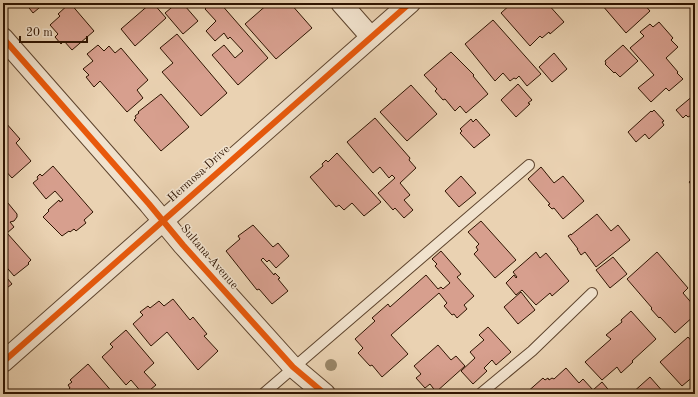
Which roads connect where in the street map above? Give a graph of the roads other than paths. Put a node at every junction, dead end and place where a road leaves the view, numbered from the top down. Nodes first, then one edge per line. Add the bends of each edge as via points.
1 (341, 3) edge
2 (410, 3) edge
3 (371, 37) junction
4 (3, 38) edge
5 (529, 165) dead end
6 (163, 221) junction
7 (592, 293) dead end
8 (3, 362) edge
9 (293, 367) junction
10 (262, 394) edge
11 (325, 394) edge
12 (480, 394) edge

1 - 3 street
2 - 3 street, Hermosa Drive
3 - 6 street, Hermosa Drive
4 - 6 street, Sultana Avenue
5 - 9 lane
6 - 8 street, Hermosa Drive
6 - 9 street, Sultana Avenue
7 - 12 lane via 532,351
9 - 10 lane
9 - 11 street, Sultana Avenue

